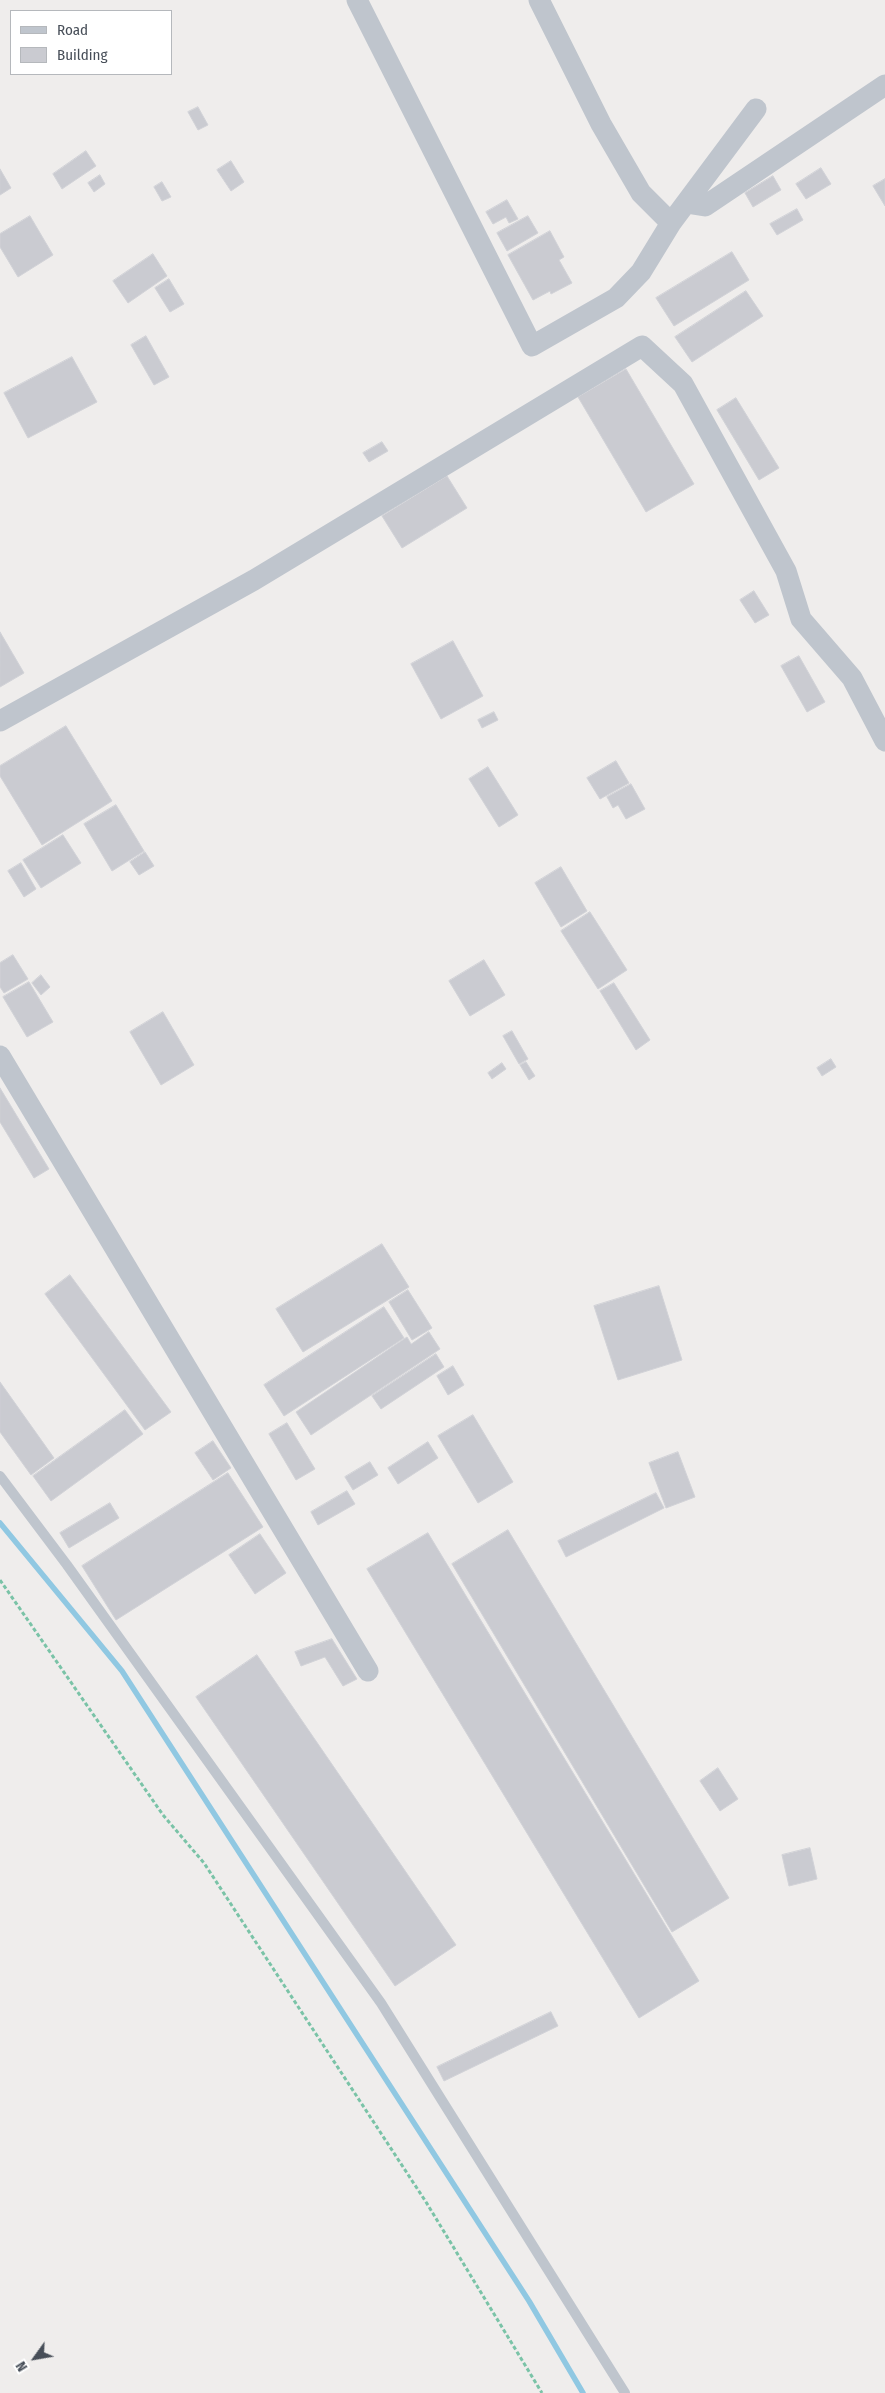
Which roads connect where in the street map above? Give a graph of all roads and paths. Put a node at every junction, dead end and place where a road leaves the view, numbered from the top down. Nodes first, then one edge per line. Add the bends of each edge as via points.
1 (357, 0) edge
2 (539, 0) edge
3 (885, 85) edge
4 (756, 109) dead end
5 (686, 203) junction
6 (671, 223) junction
7 (0, 721) edge
8 (885, 741) edge
9 (0, 1056) edge
10 (0, 1476) edge
11 (0, 1580) edge
12 (368, 1671) dead end
13 (542, 2393) edge
14 (625, 2393) edge

1 - 6 street via 532,346 616,298 641,272
2 - 6 street via 601,124 641,193
3 - 5 street via 705,206
4 - 5 street
5 - 6 street
7 - 8 street via 254,580 642,346 683,384 786,571 801,619 852,678
9 - 12 street
10 - 14 lane via 67,1564 381,2003
11 - 13 path via 162,1815 204,1863 426,2202

